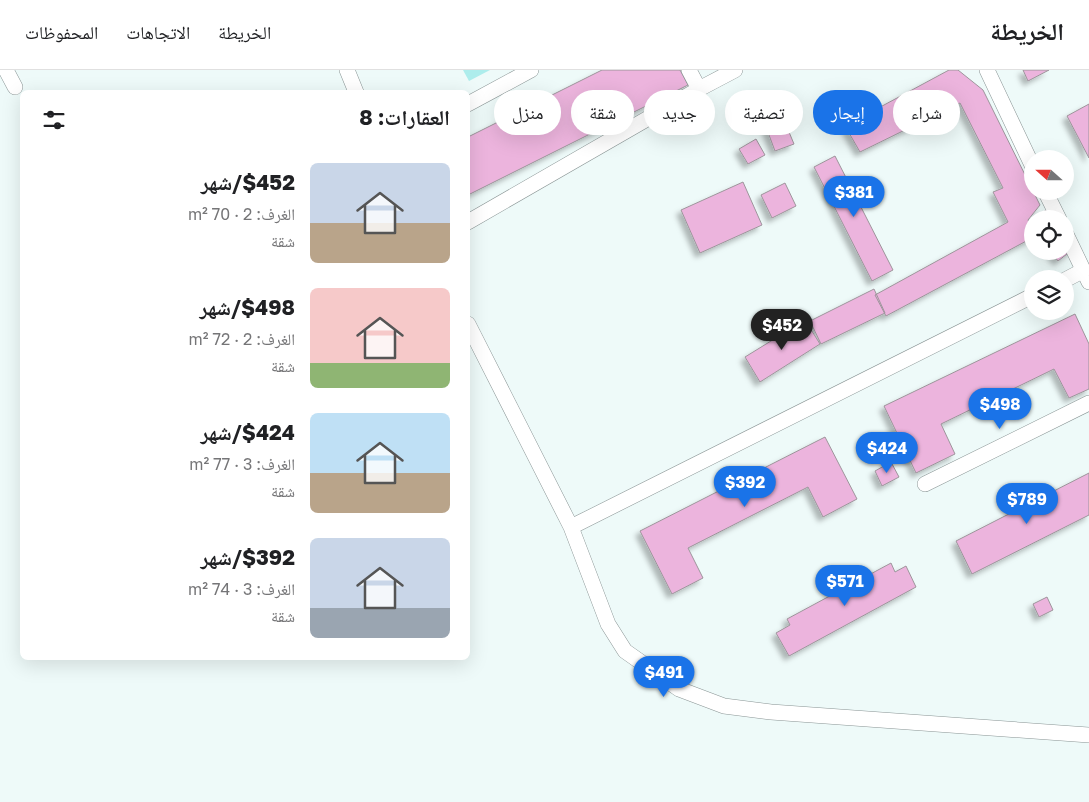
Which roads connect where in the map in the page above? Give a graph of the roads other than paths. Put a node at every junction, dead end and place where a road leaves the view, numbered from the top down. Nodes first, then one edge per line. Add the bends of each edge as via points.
1 (6, 70) edge
2 (346, 70) edge
3 (531, 70) edge
4 (690, 70) edge
5 (735, 70) edge
6 (987, 70) edge
7 (15, 87) dead end
8 (699, 89) junction
9 (355, 90) edge
10 (470, 103) edge
11 (1025, 150) edge
12 (470, 221) edge
13 (1074, 251) edge
14 (1086, 276) edge
15 (1024, 300) edge
16 (470, 328) edge
17 (1089, 403) edge
18 (925, 484) dead end
19 (571, 527) junction
20 (1089, 735) edge

1 - 7 street
2 - 9 street
3 - 10 street
4 - 8 street
5 - 8 street
6 - 11 street
8 - 12 street
13 - 14 street
15 - 19 street
16 - 19 street
17 - 18 street
19 - 20 street via 608,624 625,651 679,690 724,706 771,712

